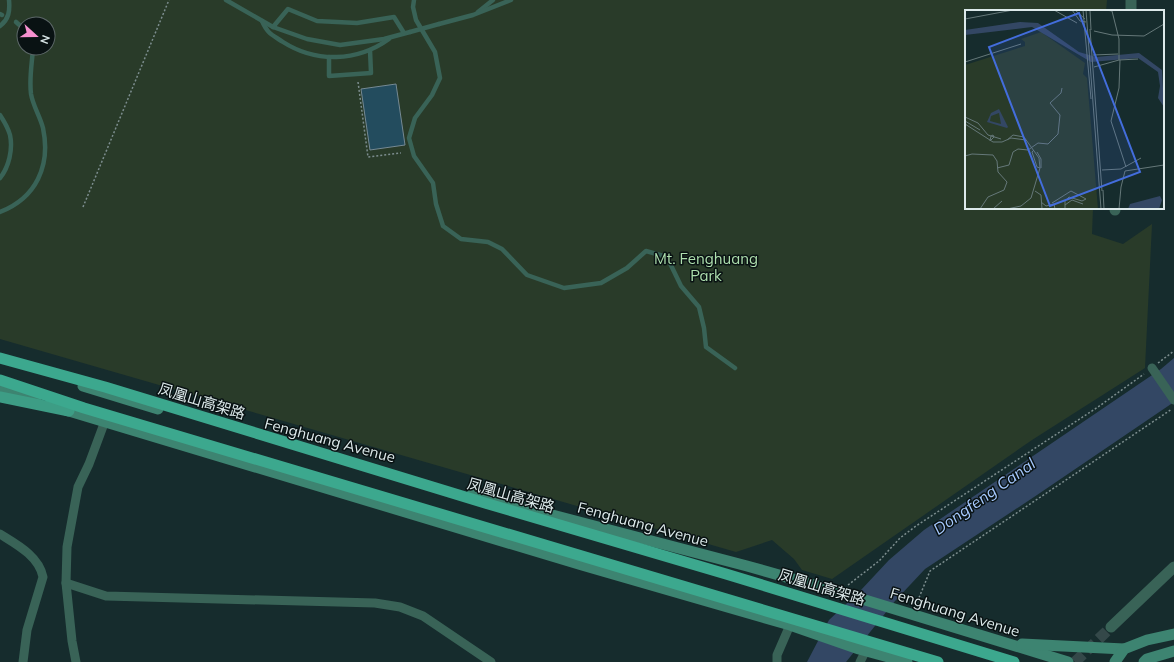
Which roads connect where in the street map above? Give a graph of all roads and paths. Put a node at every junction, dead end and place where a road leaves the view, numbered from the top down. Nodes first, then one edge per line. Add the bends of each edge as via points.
1 (8, 0) edge
2 (169, 0) edge
3 (226, 0) edge
4 (414, 0) edge
5 (493, 0) edge
6 (511, 0) edge
7 (473, 15) junction
8 (261, 20) junction
9 (0, 26) edge
10 (273, 27) junction
11 (404, 33) junction
12 (392, 37) junction
13 (370, 50) junction
14 (32, 56) edge
15 (328, 57) junction
16 (357, 74) junction
17 (0, 115) edge
18 (401, 152) dead end
19 (0, 178) edge
20 (83, 207) dead end
21 (0, 212) edge
22 (1174, 351) edge
23 (0, 360) edge
24 (735, 368) dead end
25 (1152, 368) junction
26 (0, 380) edge
27 (0, 389) edge
28 (0, 398) edge
29 (1174, 400) edge
30 (1174, 408) edge
31 (69, 411) junction
32 (105, 421) junction
33 (0, 534) edge
34 (1174, 567) edge
35 (66, 583) junction
36 (842, 593) junction
37 (912, 615) junction
38 (790, 626) junction
39 (1111, 627) tunnel mouth
40 (1174, 634) edge
41 (1002, 642) junction
42 (863, 650) junction
43 (1124, 650) junction
44 (1174, 651) edge
45 (23, 662) edge
46 (76, 662) edge
47 (491, 662) edge
48 (777, 662) edge
49 (860, 662) edge
50 (907, 662) edge
51 (938, 662) edge
52 (1014, 662) edge
53 (1068, 662) edge
54 (1115, 662) edge
55 (1144, 662) edge

1 - 9 lane via 10,8 6,21
2 - 20 path
3 - 8 lane
4 - 24 lane via 416,20 435,52 440,78 432,95 415,118 409,138 414,156 433,183 443,226 461,239 488,242 502,249 527,275 564,288 601,283 627,268 646,251 667,257 680,286 699,307 706,348
5 - 7 lane
6 - 7 lane
7 - 11 lane, bridge
8 - 10 lane
8 - 15 lane via 267,32 295,50
10 - 11 lane via 288,9 317,21 357,23 394,17
10 - 12 lane via 307,39 340,45
11 - 12 lane
12 - 13 lane via 378,48
13 - 15 lane via 355,56
13 - 16 lane via 371,73
14 - 21 lane via 30,81 33,102 44,136 42,173 30,192
15 - 16 lane via 329,76
16 - 18 path via 368,157
17 - 19 lane via 10,135 11,144 7,168
22 - 25 path
23 - 36 main road, Fenghuang Avenue via 138,403
23 - 52 highway, 凤凰山高架路, bridge via 105,387
25 - 29 street
25 - 36 path via 1098,407 916,526
26 - 51 highway via 84,408
27 - 31 main road
28 - 31 main road
30 - 37 path via 930,571
31 - 32 main road
32 - 35 street via 78,487 67,547
32 - 38 main road
33 - 45 street via 23,548 38,563 43,577 27,630
34 - 39 street
35 - 46 street
35 - 47 street via 106,596 375,603 400,607 423,616
36 - 37 main road, Fenghuang Avenue
37 - 41 main road, Fenghuang Avenue
38 - 42 main road
38 - 48 street via 777,655
40 - 43 main road via 1147,640
41 - 43 main road
41 - 53 main road, Fenghuang Avenue
42 - 49 street
42 - 50 main road
43 - 54 main road
44 - 55 main road

